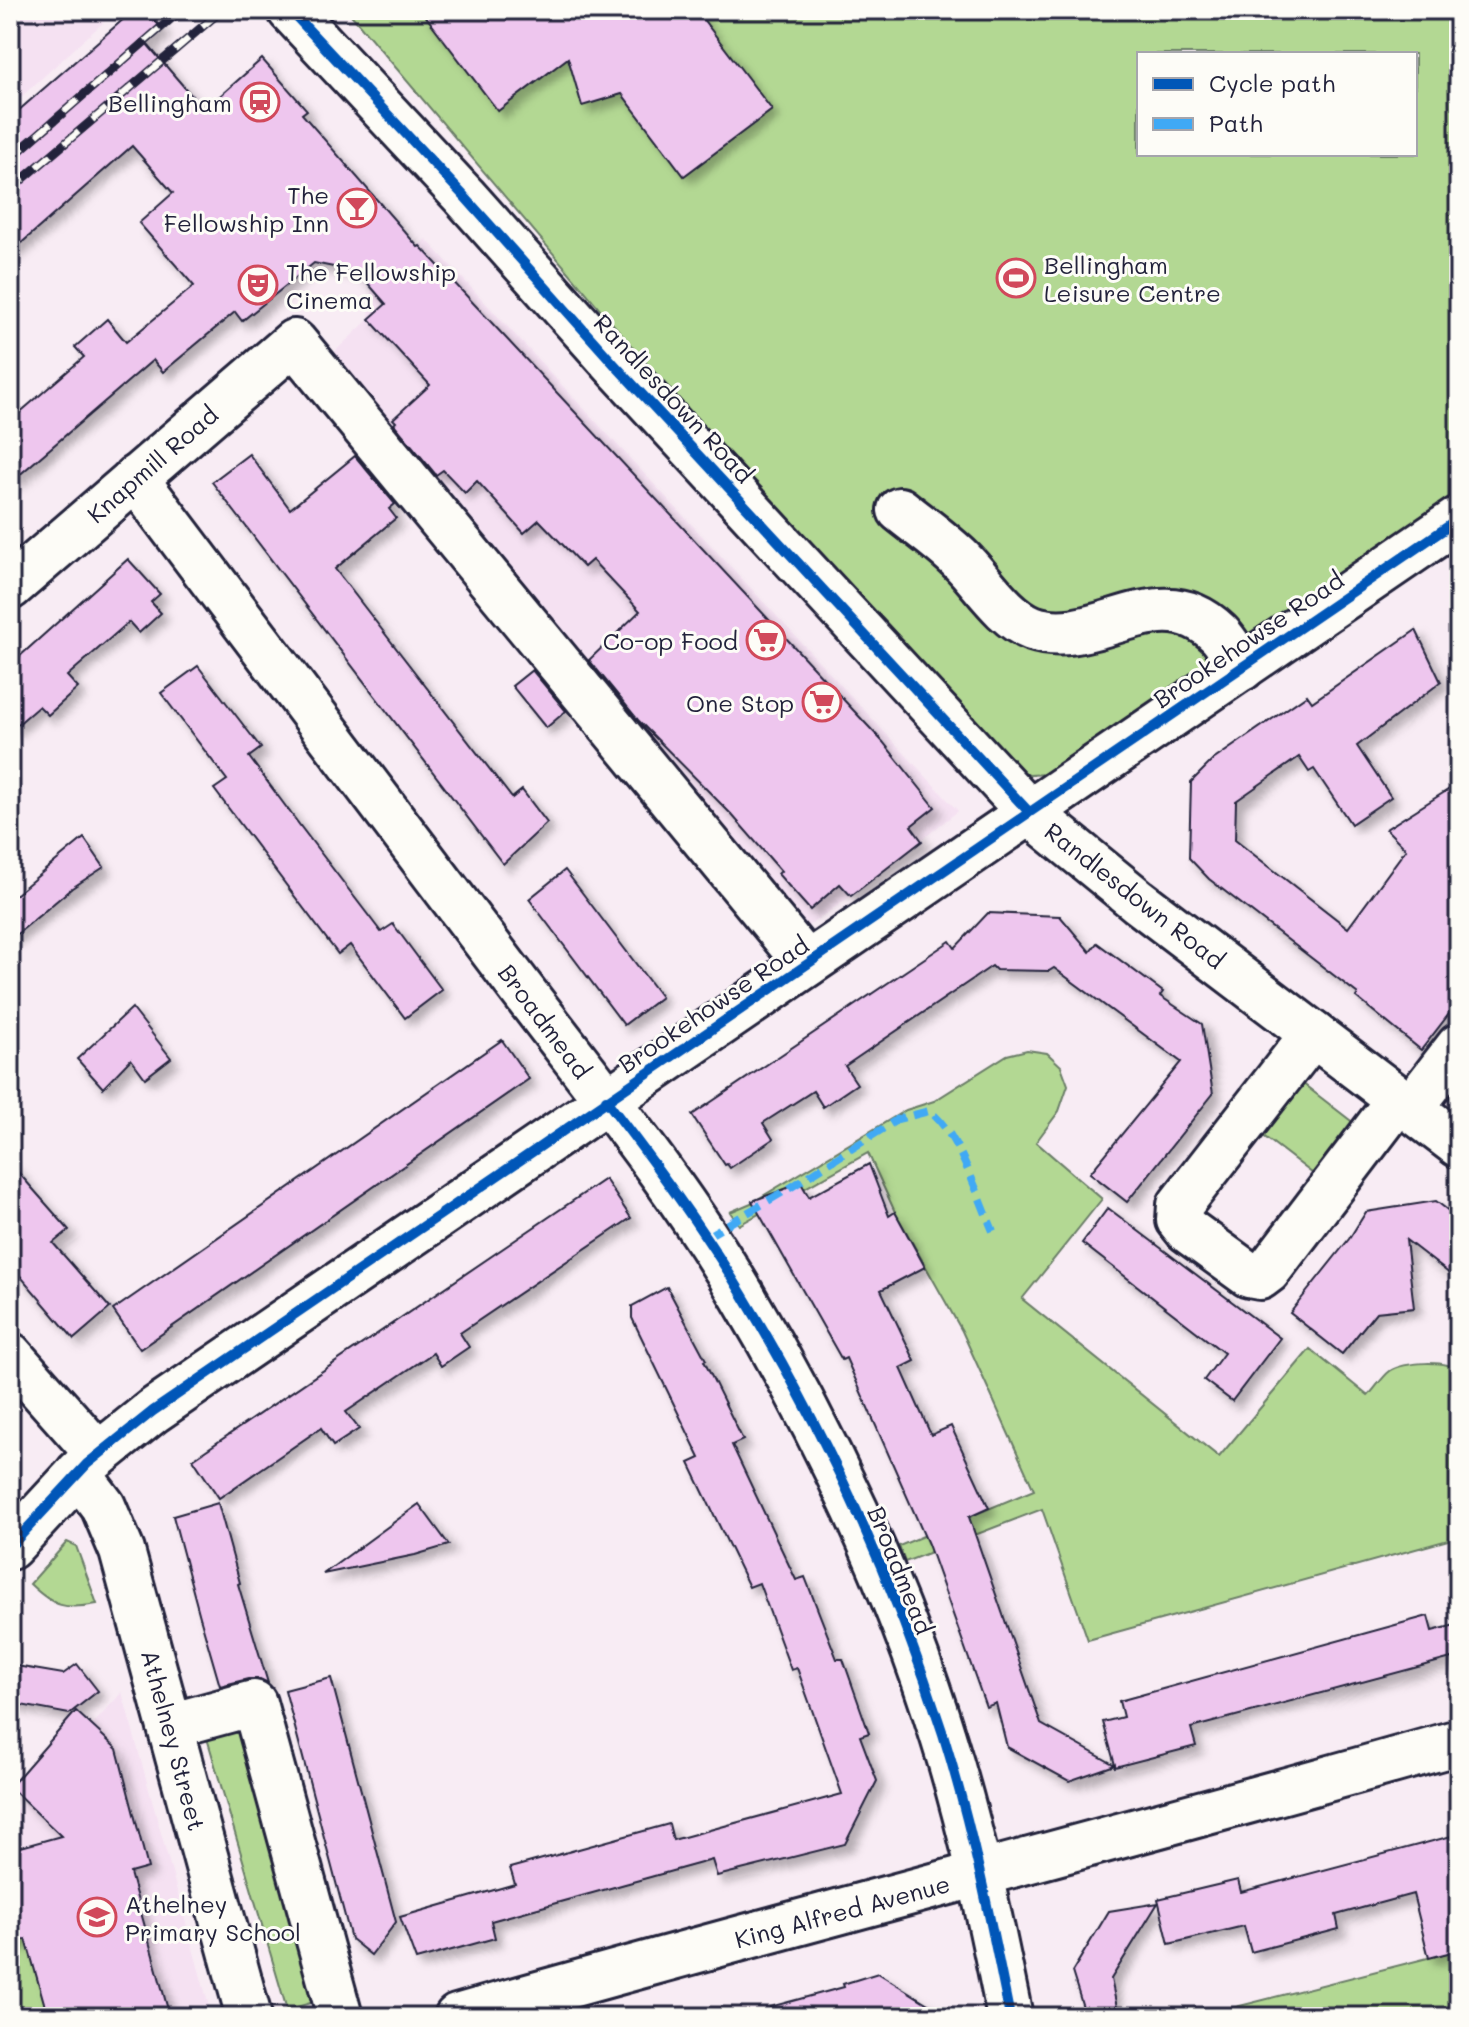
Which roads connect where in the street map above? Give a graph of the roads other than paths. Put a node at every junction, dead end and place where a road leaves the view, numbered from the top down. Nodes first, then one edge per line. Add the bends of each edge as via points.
1 (290, 10) edge
2 (135, 478) junction
3 (900, 510) dead end
4 (1459, 519) edge
5 (10, 587) edge
6 (1242, 668) junction
7 (1029, 812) junction
8 (807, 964) junction
9 (1313, 1034) junction
10 (1459, 1046) edge
11 (606, 1100) junction
12 (1405, 1104) junction
13 (1459, 1145) edge
14 (10, 1355) edge
15 (88, 1464) junction
16 (10, 1547) edge
17 (170, 1726) junction
18 (1459, 1742) edge
19 (981, 1875) junction
20 (249, 2017) edge
21 (340, 2017) edge
22 (457, 2017) edge
23 (1010, 2017) edge

1 - 7 street, Randlesdown Road
2 - 5 street, Knapmill Road
2 - 8 street, Knapmill Road via 294,342
2 - 11 street, Broadmead
3 - 6 street via 959,558 1027,626 1062,633 1156,610 1178,610 1219,634
4 - 6 street, Brookehowse Road
6 - 7 street, Brookehowse Road
7 - 8 street, Brookehowse Road
7 - 9 street, Randlesdown Road
8 - 11 street, Brookehowse Road
9 - 12 street, Randlesdown Road
9 - 12 street via 1180,1205 1179,1220 1187,1230 1249,1275 1260,1277
10 - 12 street
11 - 15 street, Brookehowse Road via 153,1411
11 - 19 street, Broadmead via 699,1226 824,1446 920,1670
12 - 13 street, Randlesdown Road
14 - 15 street, Athelney Street
15 - 16 street, Brookehowse Road
15 - 17 street, Athelney Street via 90,1486 112,1524
17 - 20 street, Athelney Street
17 - 21 street via 254,1703
18 - 19 street, King Alfred Avenue
19 - 22 street, King Alfred Avenue
19 - 23 street, Broadmead

